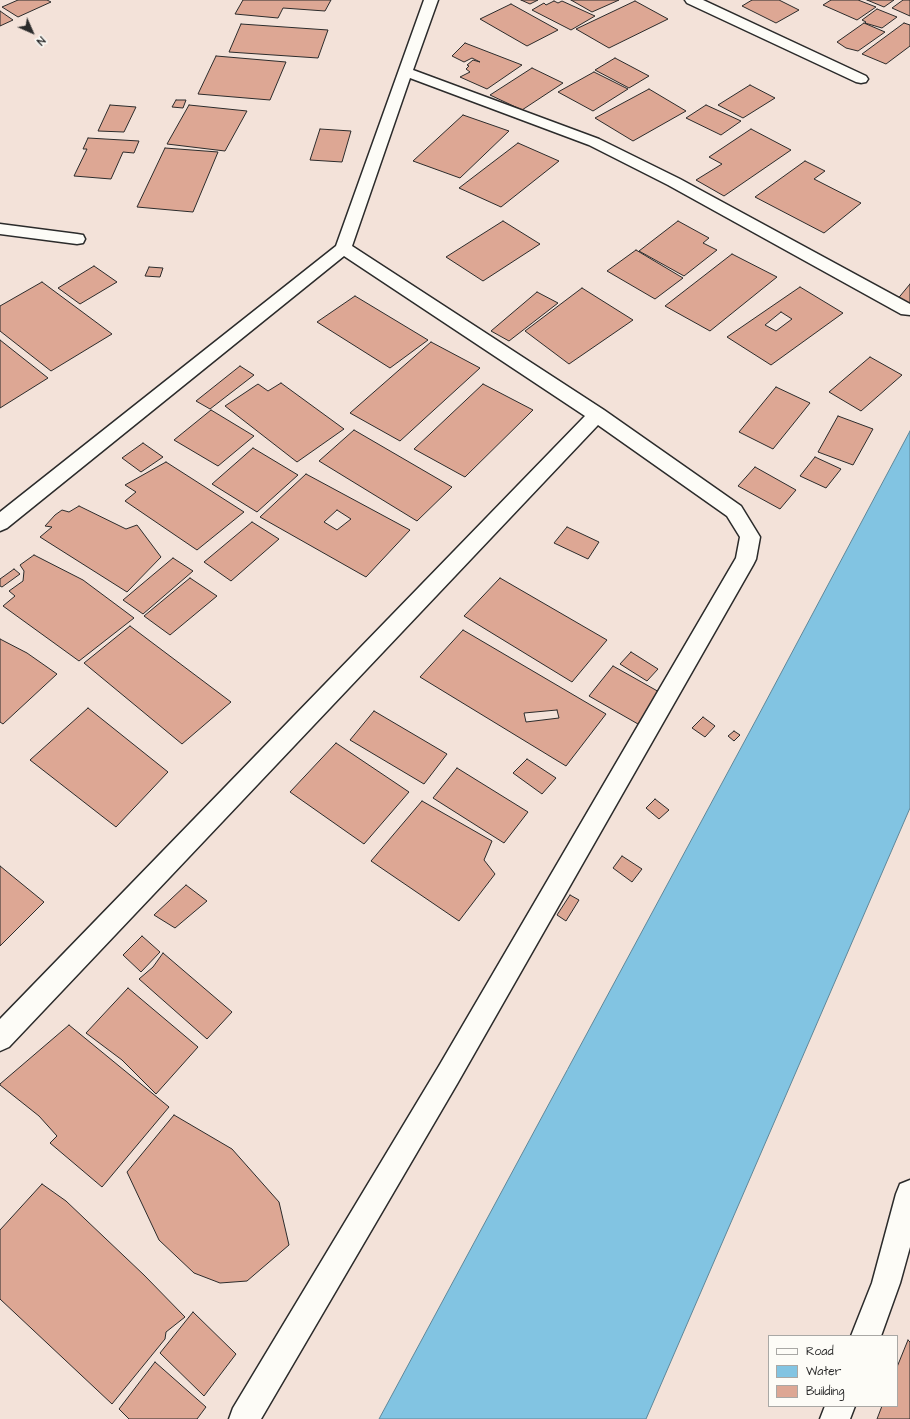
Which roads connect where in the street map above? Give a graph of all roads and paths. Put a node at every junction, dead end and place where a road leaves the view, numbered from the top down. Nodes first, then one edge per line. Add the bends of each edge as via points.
1 (431, 0) edge
2 (692, 0) edge
3 (406, 72) junction
4 (861, 79) dead end
5 (0, 229) edge
6 (77, 239) dead end
7 (343, 248) junction
8 (907, 310) dead end
9 (597, 415) junction
10 (0, 523) edge
11 (0, 1038) edge
12 (910, 1194) edge
13 (866, 1335) edge
14 (840, 1407) edge
15 (244, 1419) edge
16 (835, 1419) edge

1 - 3 street
2 - 4 street
3 - 7 street
3 - 8 street via 594,142 674,182
5 - 6 street
7 - 9 street
7 - 10 street
9 - 11 street
9 - 15 street via 734,512 750,536 746,559 452,1068
12 - 13 street via 886,1283
14 - 16 street

